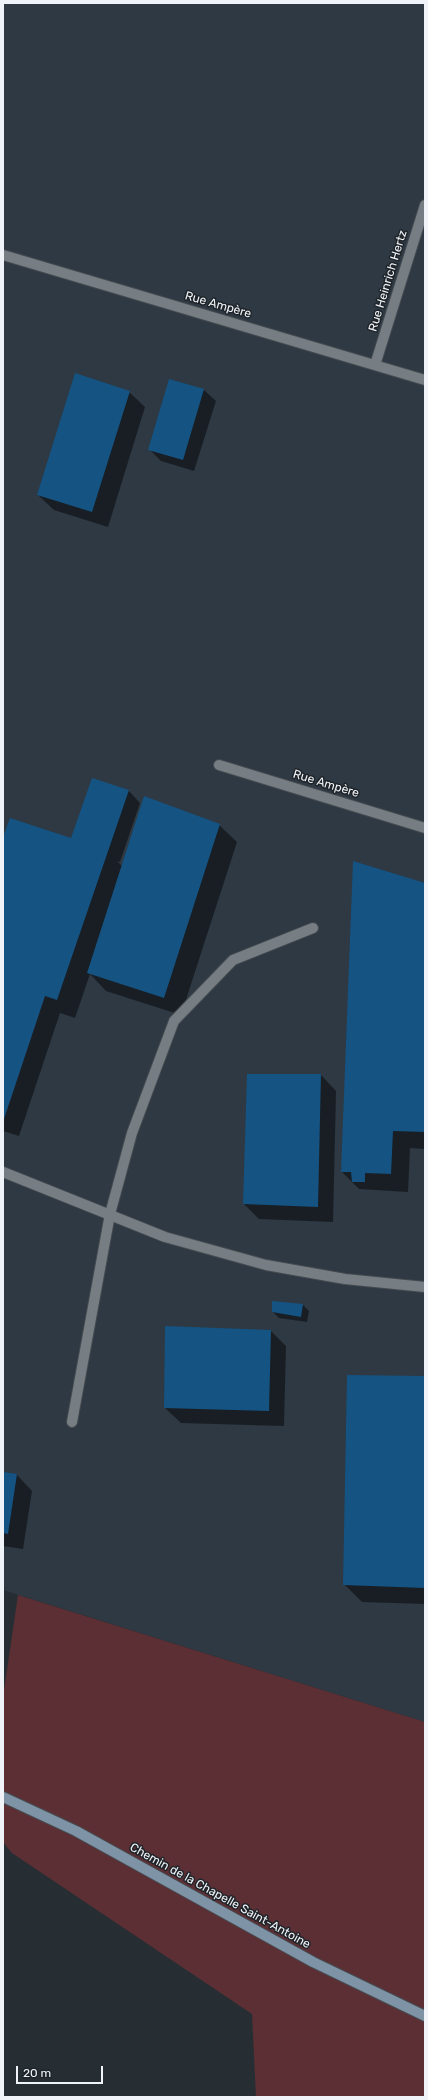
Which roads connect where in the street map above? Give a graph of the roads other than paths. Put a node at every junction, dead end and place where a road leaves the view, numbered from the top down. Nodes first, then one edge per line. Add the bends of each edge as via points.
1 (425, 205) edge
2 (3, 255) edge
3 (375, 365) junction
4 (425, 380) edge
5 (218, 765) dead end
6 (425, 828) edge
7 (313, 928) dead end
8 (3, 1172) edge
9 (110, 1214) junction
10 (425, 1287) edge
11 (72, 1422) dead end
12 (3, 1797) edge
13 (425, 2016) edge

1 - 3 street, Rue Heinrich Hertz
2 - 3 street, Rue Ampère
3 - 4 street, Rue Ampère
5 - 6 street, Rue Ampère
7 - 9 street via 233,960 174,1021 132,1133
8 - 9 street
9 - 10 street via 165,1236 266,1265 345,1279
9 - 11 street
12 - 13 main road, Chemin de la Chapelle Saint-Antoine via 76,1831 313,1962

